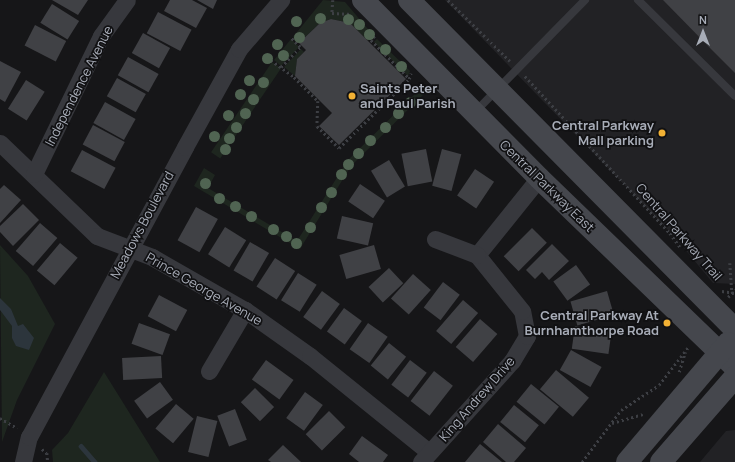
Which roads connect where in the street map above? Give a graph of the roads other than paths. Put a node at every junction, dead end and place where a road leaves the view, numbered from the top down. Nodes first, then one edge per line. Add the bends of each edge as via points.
1 (127, 0) edge
2 (281, 0) edge
3 (410, 0) edge
4 (585, 0) edge
5 (638, 0) edge
6 (360, 7) edge
7 (498, 88) junction
8 (735, 96) edge
9 (473, 114) junction
10 (0, 143) edge
11 (34, 174) junction
12 (538, 178) junction
13 (435, 239) dead end
14 (129, 248) junction
15 (477, 255) junction
16 (245, 310) junction
17 (735, 330) edge
18 (735, 335) edge
19 (719, 353) junction
20 (735, 367) edge
21 (209, 371) dead end
22 (735, 376) edge
23 (425, 457) edge
24 (22, 462) edge
25 (627, 462) edge
26 (662, 462) edge

1 - 11 street, Independence Avenue via 101,36
2 - 14 street, Meadows Boulevard via 239,49
3 - 7 street
4 - 7 lane
5 - 8 lane
6 - 9 street, Central Parkway East
7 - 9 lane
7 - 17 street
9 - 12 street, Central Parkway East
10 - 11 street, Prince George Avenue
11 - 14 street, Prince George Avenue via 97,236
12 - 15 street
12 - 19 street, Central Parkway East
13 - 15 street
14 - 16 street, Prince George Avenue via 152,257
14 - 24 street, Meadows Boulevard via 29,438
15 - 23 street, King Andrew Drive via 522,311 527,336 512,361
16 - 21 street
16 - 23 street, Prince George Avenue via 310,356
18 - 19 street
19 - 20 street, Central Parkway East
19 - 25 street
22 - 26 street

